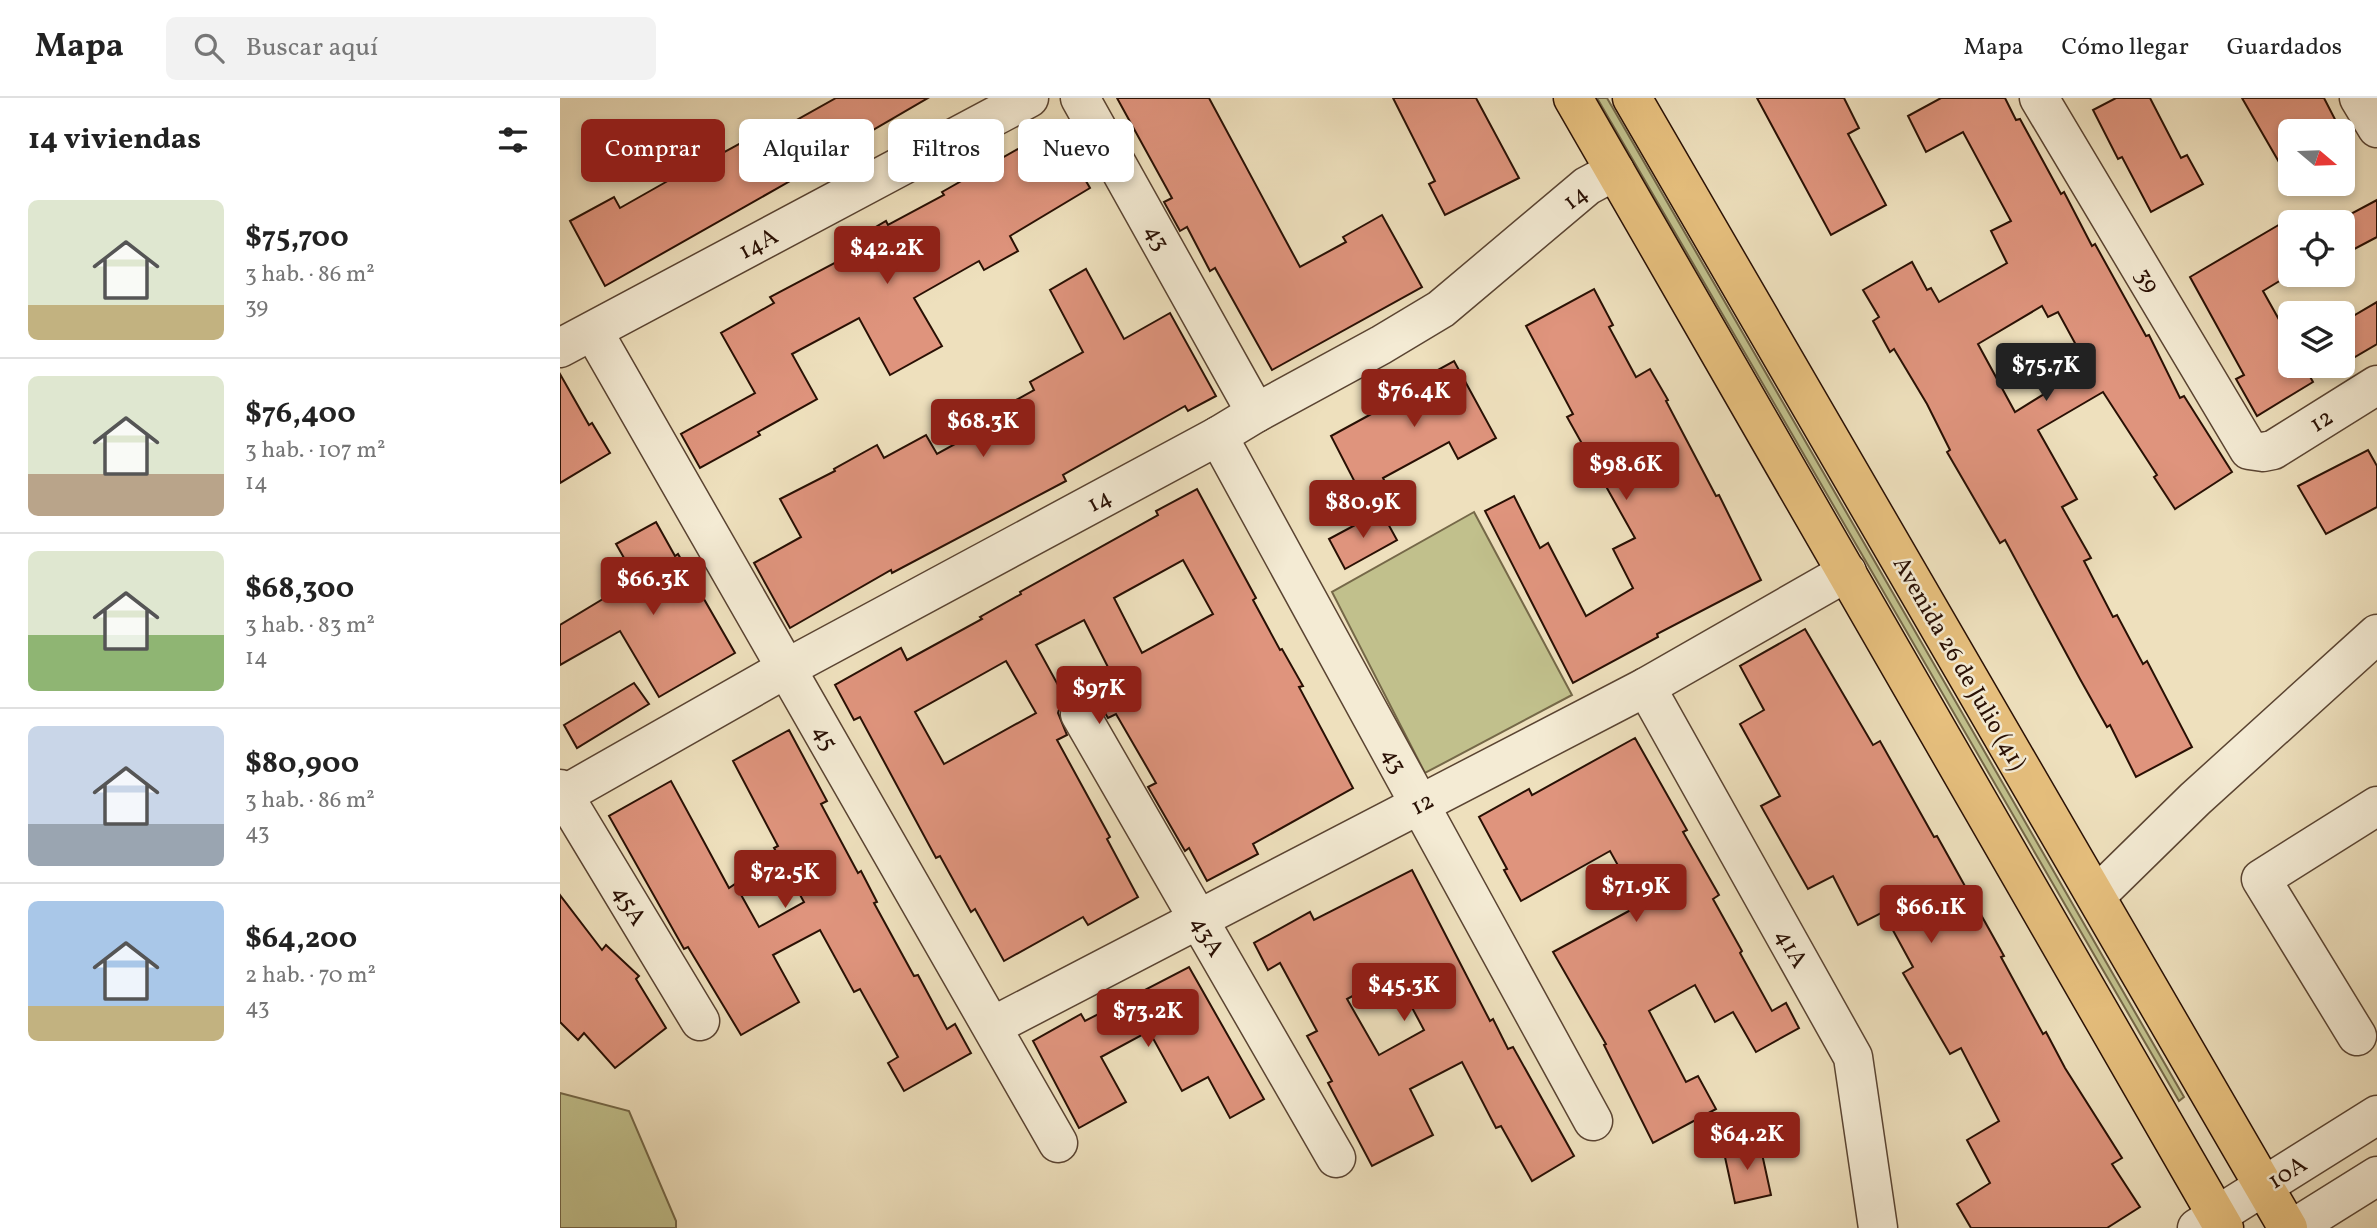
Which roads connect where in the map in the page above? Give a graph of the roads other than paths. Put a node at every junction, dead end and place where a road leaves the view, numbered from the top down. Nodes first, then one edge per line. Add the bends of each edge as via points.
1 (1029, 98) edge
2 (1080, 98) edge
3 (1573, 98) edge
4 (1632, 98) edge
5 (2039, 98) edge
6 (2359, 98) edge
7 (2377, 128) edge
8 (1615, 171) junction
9 (576, 340) edge
10 (2377, 385) edge
11 (1256, 413) junction
12 (1218, 436) junction
13 (2263, 452) joint
14 (1847, 572) junction
15 (2377, 634) edge
16 (787, 668) junction
17 (1646, 687) junction
18 (1080, 715) dead end
19 (561, 793) edge
20 (1420, 805) junction
21 (2377, 806) edge
22 (2096, 896) junction
23 (1197, 918) junction
24 (700, 1021) dead end
25 (993, 1026) junction
26 (2357, 1036) dead end
27 (2377, 1115) edge
28 (1593, 1121) dead end
29 (1058, 1143) dead end
30 (1336, 1158) dead end
31 (2377, 1177) edge
32 (2264, 1186) junction
33 (2213, 1224) edge
34 (1878, 1228) edge
35 (2288, 1228) edge
36 (2294, 1228) edge

1 - 9 street, 14A
2 - 11 street, 43
3 - 8 main road
4 - 22 main road, Avenida 26 de Julio (41)
5 - 13 street, 39 via 2249,450
6 - 7 street
8 - 11 street, 14 via 1587,186 1441,309
8 - 14 main road
9 - 16 street, 45
10 - 13 street, 12
11 - 12 street, 14
12 - 16 street, 14
12 - 20 street, 43
14 - 17 street, 12
14 - 33 main road
15 - 22 street
16 - 19 street, 14
16 - 25 street, 45
17 - 20 street, 12
17 - 34 street, 41A via 1853,1057
18 - 23 street, 43A
19 - 24 street, 45A
20 - 23 street, 12
20 - 28 street, 43
21 - 26 street via 2260,879
22 - 32 main road, Avenida 26 de Julio (41)
23 - 25 street, 12
23 - 30 street, 43A
25 - 29 street, 45
27 - 32 street, 10A
31 - 36 street, 10A
32 - 33 street, 10A
32 - 35 main road, Avenida 26 de Julio (41)

